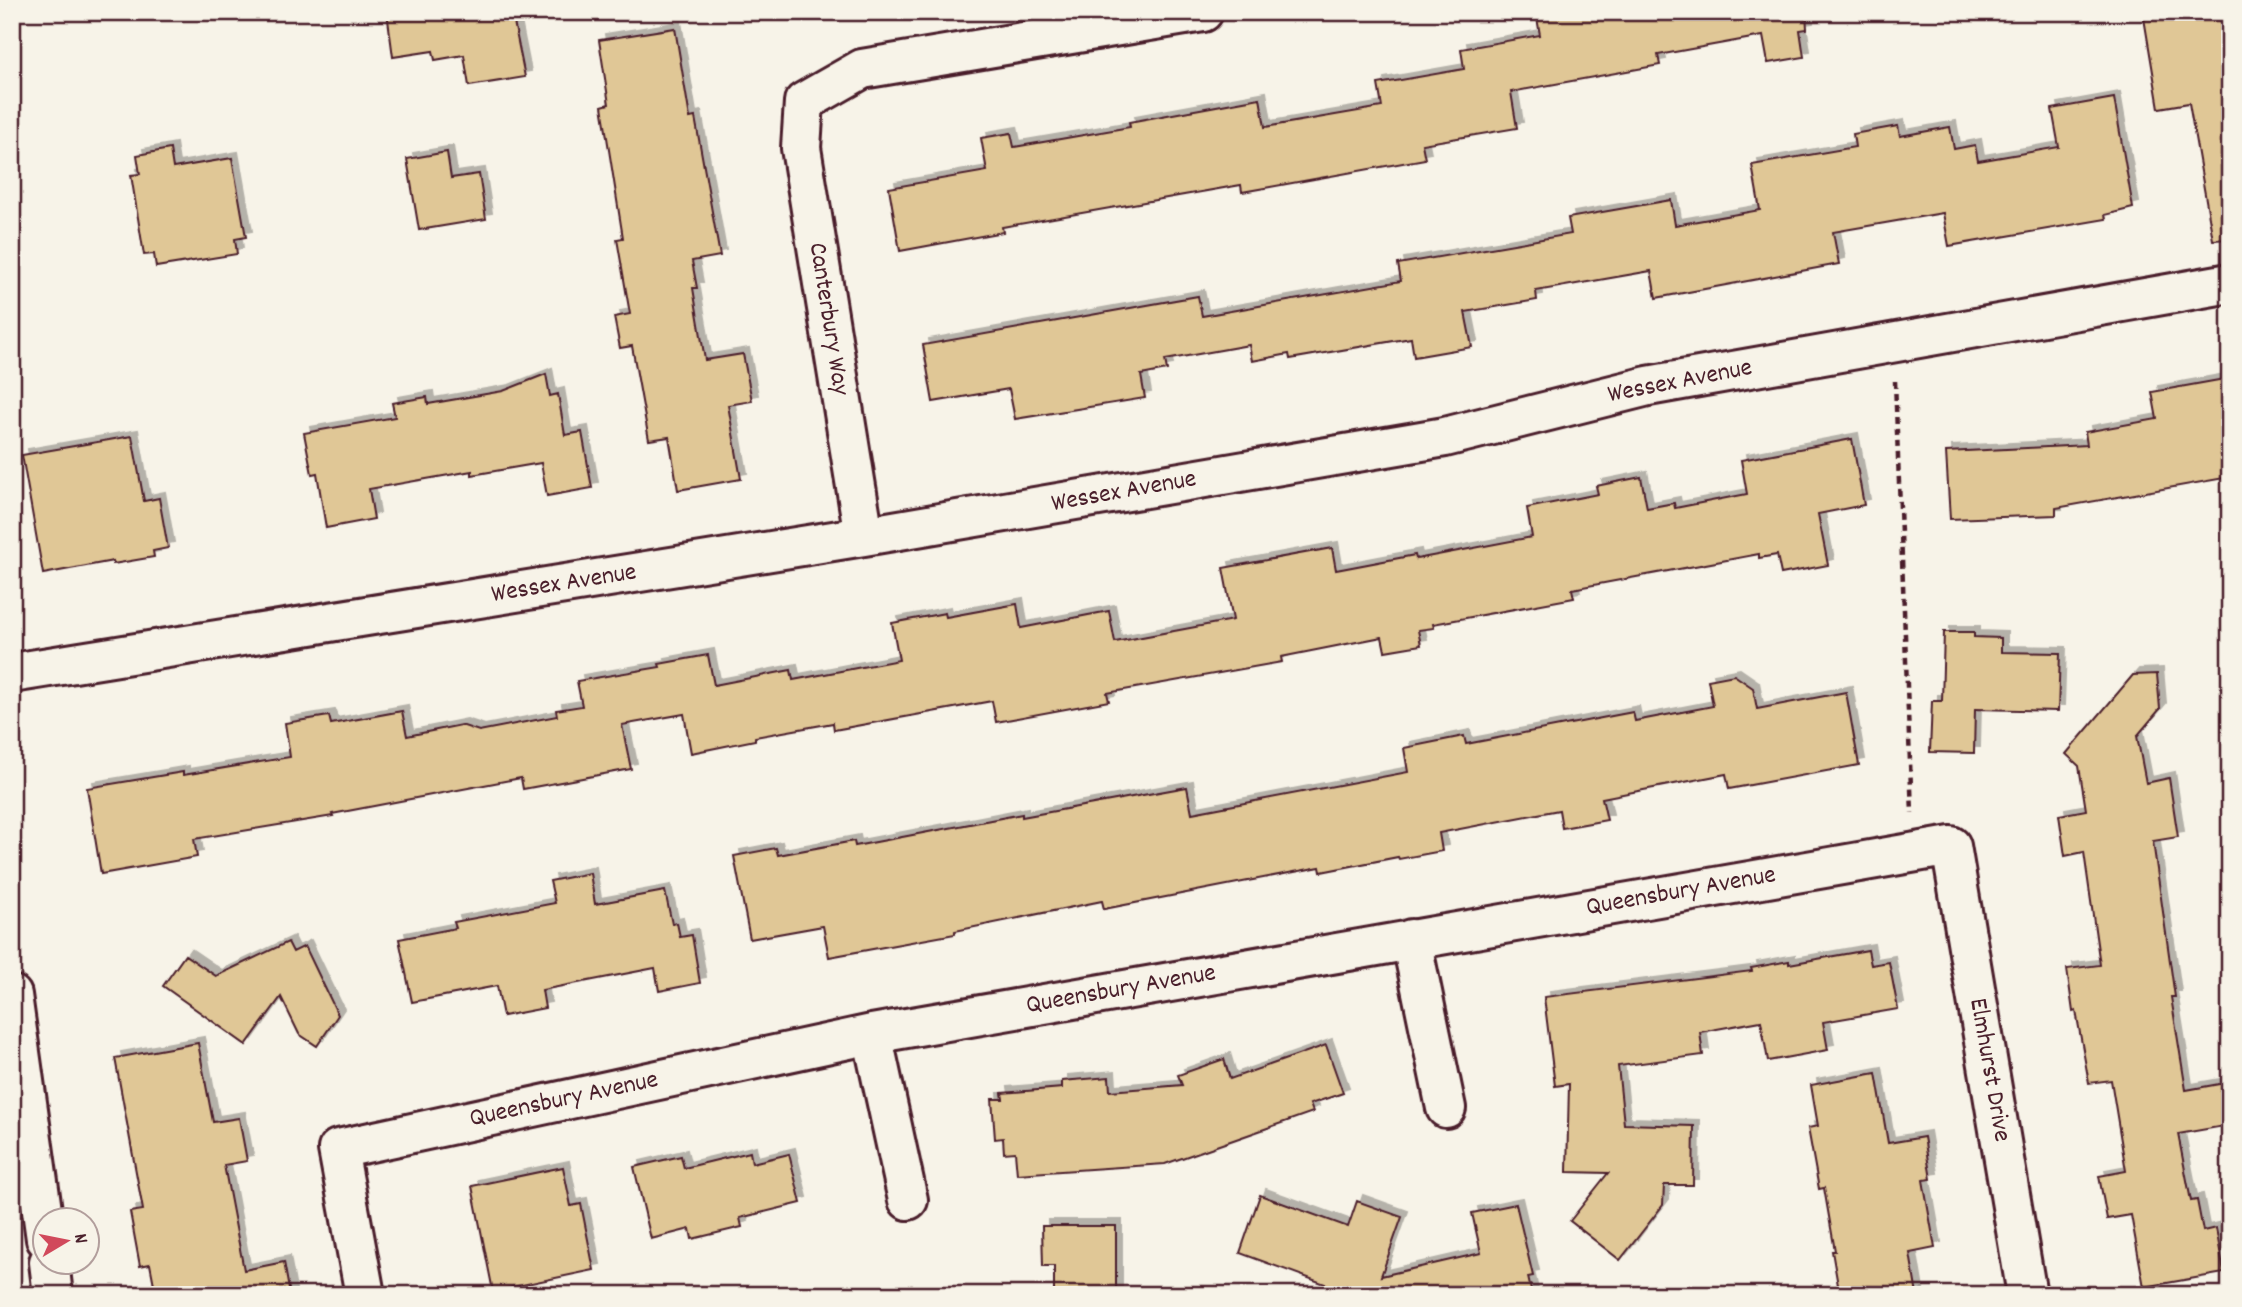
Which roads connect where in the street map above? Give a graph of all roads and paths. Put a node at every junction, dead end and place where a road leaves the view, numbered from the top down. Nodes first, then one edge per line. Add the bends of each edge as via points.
1 (1203, 12) edge
2 (2230, 283) edge
3 (1894, 342) junction
4 (864, 536) junction
5 (12, 673) edge
6 (1951, 846) joint
7 (1913, 853) junction
8 (1411, 939) junction
9 (12, 995) edge
10 (872, 1034) junction
11 (1446, 1108) dead end
12 (908, 1200) dead end
13 (41, 1206) edge
14 (51, 1276) edge
15 (53, 1295) edge
16 (365, 1295) edge
17 (2027, 1295) edge

1 - 4 street, Canterbury Way via 862,69 804,102 800,148
2 - 3 street, Wessex Avenue
3 - 4 street, Wessex Avenue via 1648,386 1445,438
3 - 7 path
4 - 5 street, Wessex Avenue
6 - 7 street, Queensbury Avenue
6 - 17 street, Elmhurst Drive
7 - 8 street, Queensbury Avenue
8 - 10 street, Queensbury Avenue
8 - 11 street
9 - 13 street
10 - 12 street
10 - 16 street, Queensbury Avenue via 338,1149
14 - 15 street

